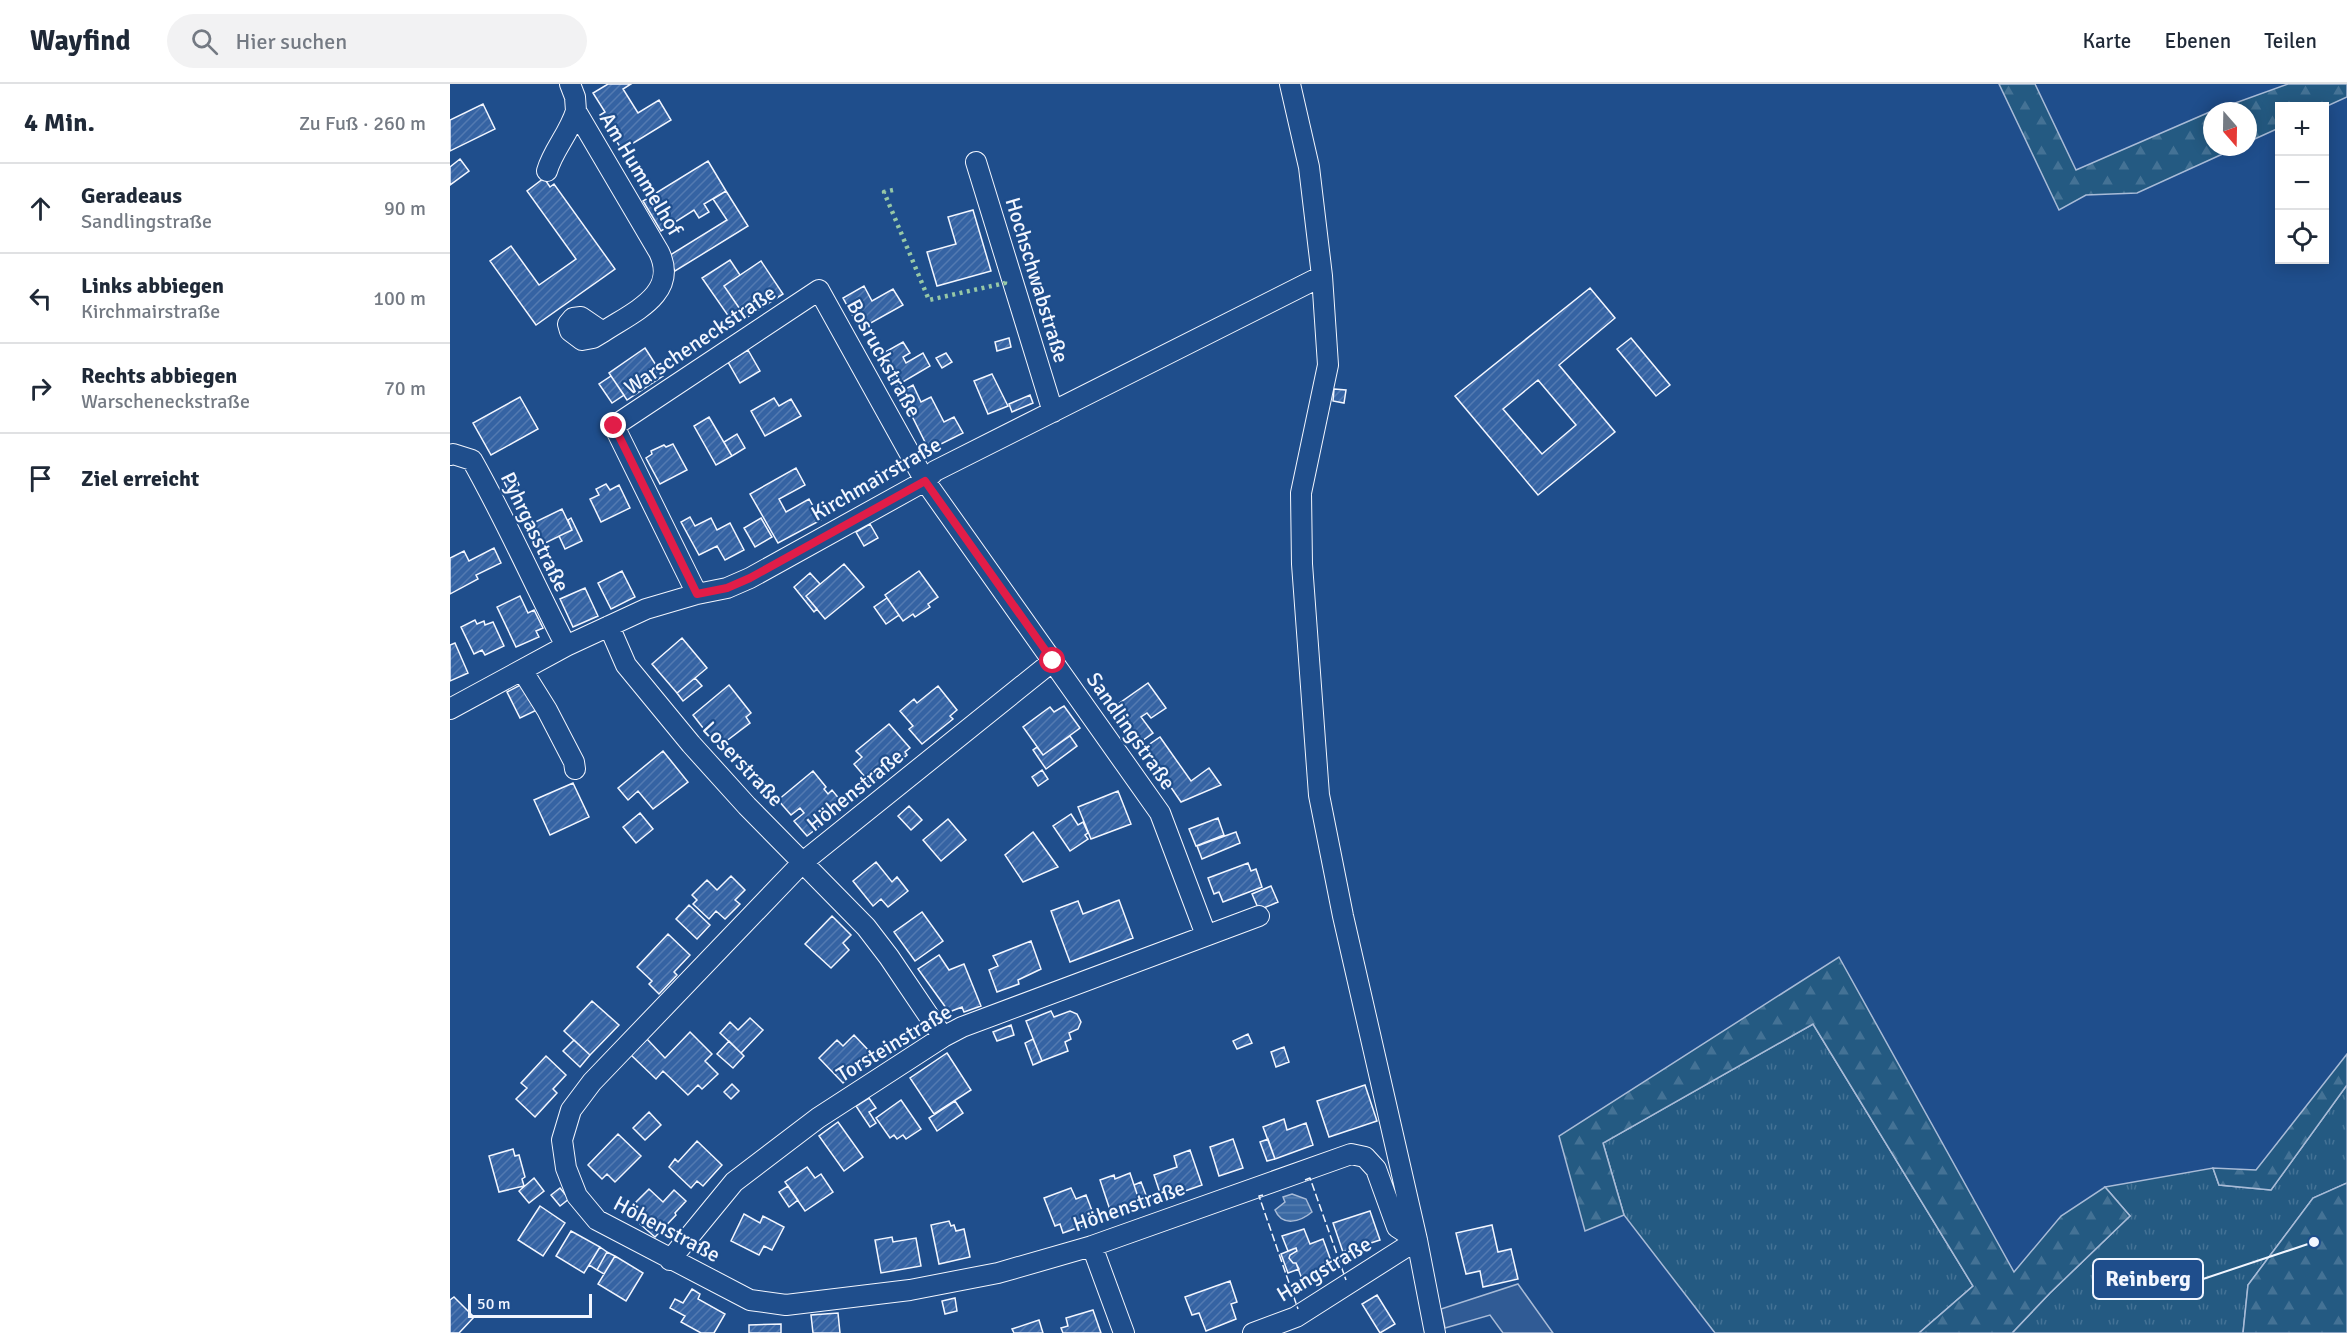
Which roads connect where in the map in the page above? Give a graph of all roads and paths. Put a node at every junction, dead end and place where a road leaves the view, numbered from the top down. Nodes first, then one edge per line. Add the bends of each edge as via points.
1 (570, 84) edge
2 (1290, 84) edge
3 (576, 111) junction
4 (976, 162) dead end
5 (547, 171) dead end
6 (1322, 276) junction
7 (819, 290) joint
8 (603, 332) dead end
9 (1053, 412) junction
10 (450, 455) edge
11 (925, 481) junction
12 (697, 594) junction
13 (609, 626) junction
14 (566, 646) junction
15 (1053, 661) junction
16 (522, 670) junction
17 (450, 709) edge
18 (575, 769) dead end
19 (803, 862) junction
20 (1259, 916) dead end
21 (1206, 935) junction
22 (943, 1037) junction
23 (1417, 1240) junction
24 (1092, 1246) junction
25 (670, 1260) junction
26 (1124, 1333) edge
27 (1253, 1333) edge
28 (1434, 1333) edge

1 - 3 street, Am Hummelhof
2 - 6 street via 1309,167
3 - 5 street
3 - 8 street, Am Hummelhof via 659,252 665,272 655,297
4 - 9 street, Hochschwabstraße
6 - 9 street, Kirchmairstraße
6 - 23 street via 1328,365 1301,493 1302,564 1319,795
7 - 11 street, Bosruckstraße
7 - 12 street, Warscheneckstraße via 614,426
9 - 11 street, Kirchmairstraße via 935,471
10 - 14 street, Pyhrgasstraße via 472,460
11 - 12 street, Kirchmairstraße via 750,578
11 - 15 street, Sandlingstraße
12 - 13 street, Kirchmairstraße via 646,609
13 - 14 street, Kirchmairstraße
13 - 19 street, Loserstraße via 626,665 691,744
14 - 16 street, Kirchmairstraße
15 - 19 street, Höhenstraße
15 - 21 street, Sandlingstraße via 1160,813
16 - 17 street, Kirchmairstraße
16 - 18 street via 547,710
19 - 22 street, Loserstraße via 866,927
19 - 25 street, Höhenstraße via 592,1082 571,1110 562,1140 566,1168 577,1196 597,1220
20 - 21 street, Torsteinstraße
21 - 22 street, Torsteinstraße
22 - 25 street, Torsteinstraße via 818,1118 734,1182
23 - 24 street, Höhenstraße via 1396,1227 1376,1169 1365,1157 1352,1154
23 - 27 street, Hangstraße via 1296,1317
23 - 28 street
24 - 25 street, Höhenstraße via 986,1275 910,1290 786,1305 750,1300
24 - 26 street

